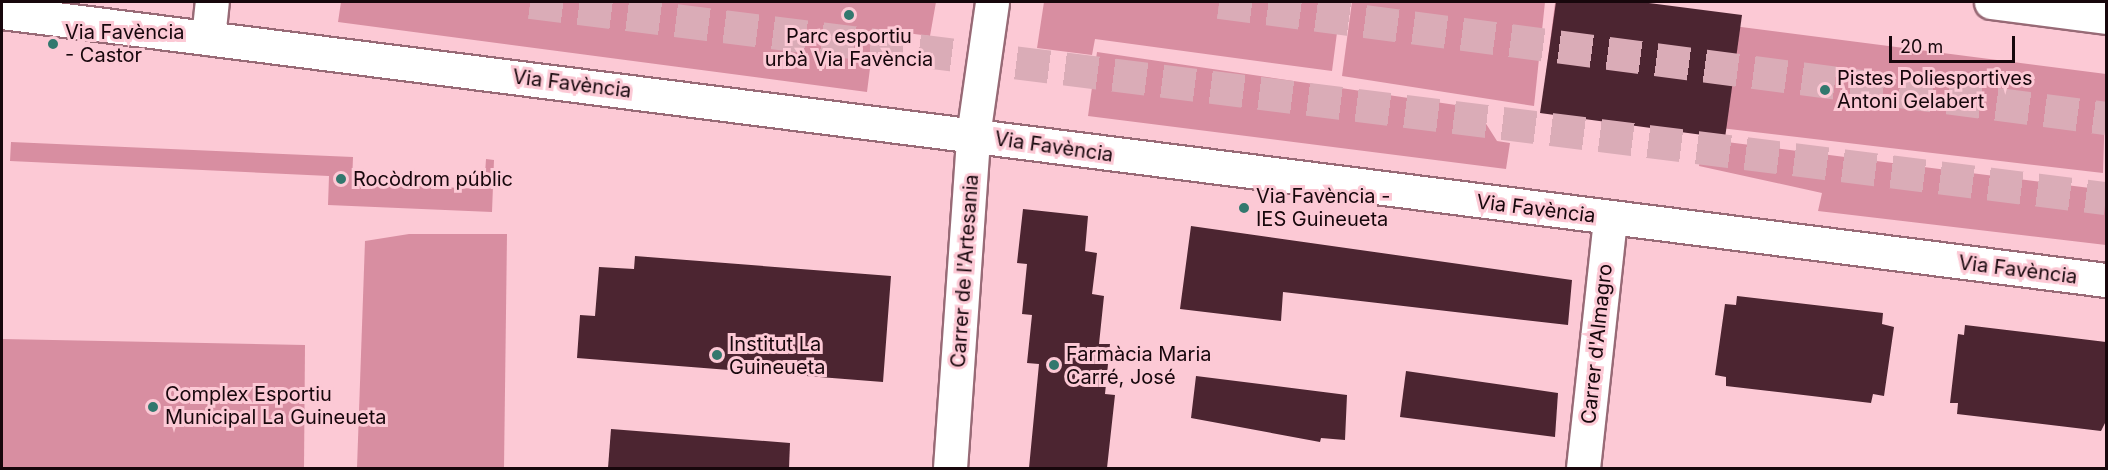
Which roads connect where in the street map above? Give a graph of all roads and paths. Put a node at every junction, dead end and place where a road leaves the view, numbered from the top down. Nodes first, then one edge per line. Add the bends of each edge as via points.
1 (213, 2) edge
2 (992, 2) edge
3 (1991, 2) edge
4 (2, 12) edge
5 (2106, 17) edge
6 (208, 38) junction
7 (973, 136) junction
8 (1610, 219) junction
9 (2106, 280) edge
10 (950, 468) edge
11 (1583, 468) edge

1 - 6 street
2 - 7 street, Carrer de l'Artesania
3 - 5 street
4 - 6 street, Via Favència
6 - 7 street, Via Favència
7 - 8 street, Via Favència
7 - 10 street, Carrer de l'Artesania
8 - 9 street, Via Favència
8 - 11 street, Carrer d'Almagro

